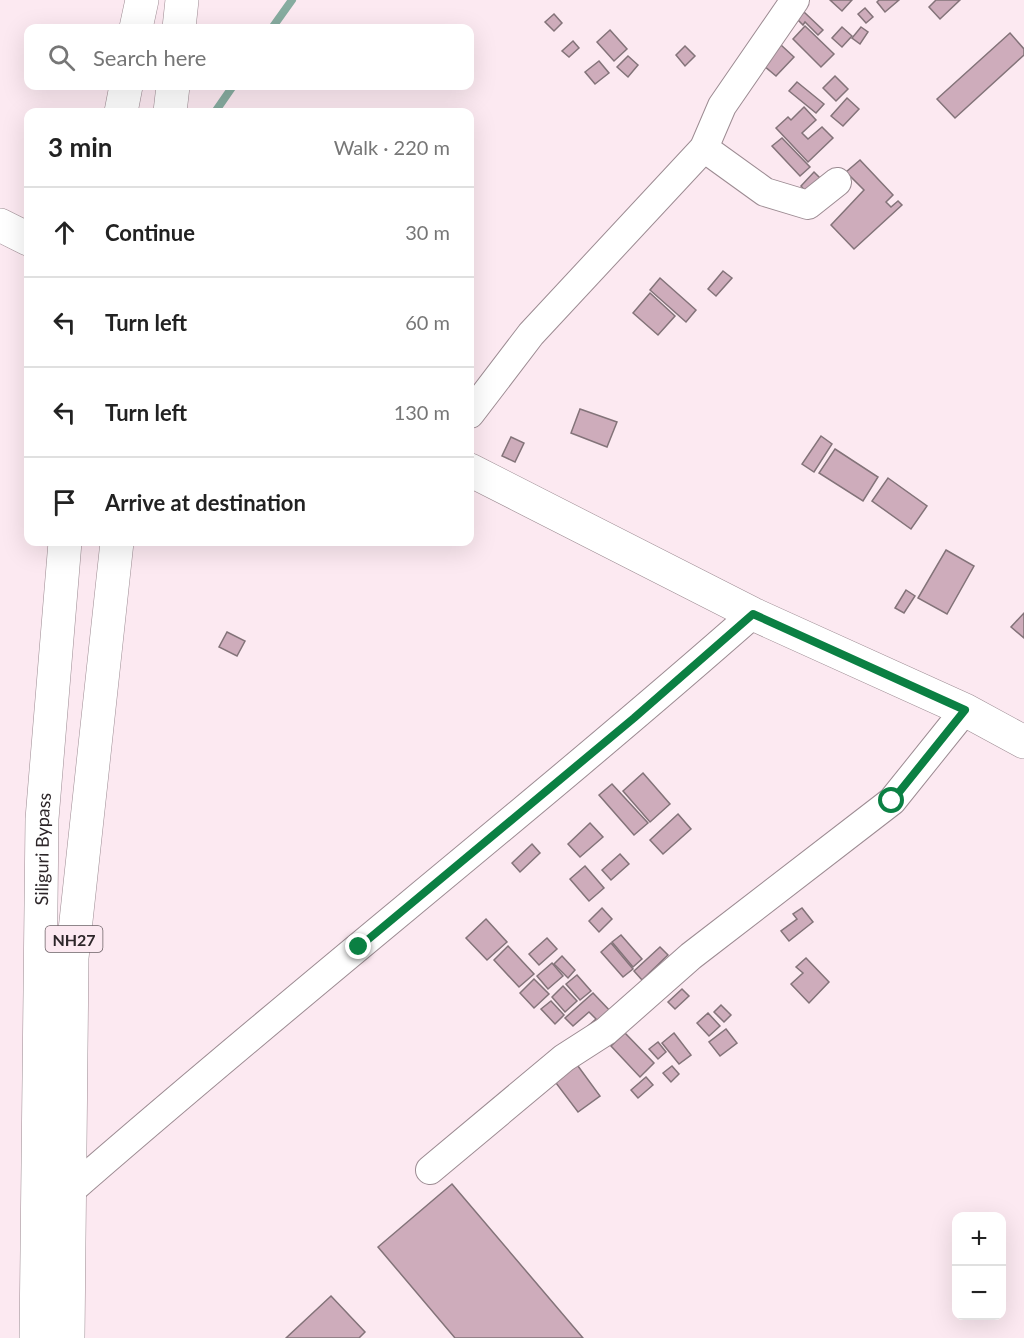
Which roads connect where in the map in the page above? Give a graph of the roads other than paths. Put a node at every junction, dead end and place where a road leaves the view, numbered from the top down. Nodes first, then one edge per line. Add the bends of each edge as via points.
1 (142, 0) edge
2 (182, 0) edge
3 (795, 0) edge
4 (137, 24) edge
5 (179, 24) edge
6 (173, 90) edge
7 (170, 108) edge
8 (704, 148) junction
9 (837, 182) dead end
10 (0, 225) edge
11 (24, 237) edge
12 (474, 409) edge
13 (474, 472) edge
14 (65, 546) edge
15 (117, 546) edge
16 (753, 614) junction
17 (965, 710) junction
18 (1024, 742) edge
19 (430, 1170) dead end
20 (69, 1192) junction
21 (36, 1338) edge
22 (68, 1338) edge

1 - 4 main road
2 - 5 main road
3 - 8 street via 722,106
6 - 7 main road
8 - 9 street via 765,192 808,205
8 - 12 street via 531,334
10 - 11 main road
13 - 16 main road
14 - 21 main road, Siliguri Bypass / NH27 via 42,819
15 - 20 main road, NH27 via 72,958
16 - 17 main road
16 - 20 street via 634,718 265,1022
17 - 18 main road
17 - 19 street via 892,801 691,956 606,1031 564,1058
20 - 22 main road, NH27

